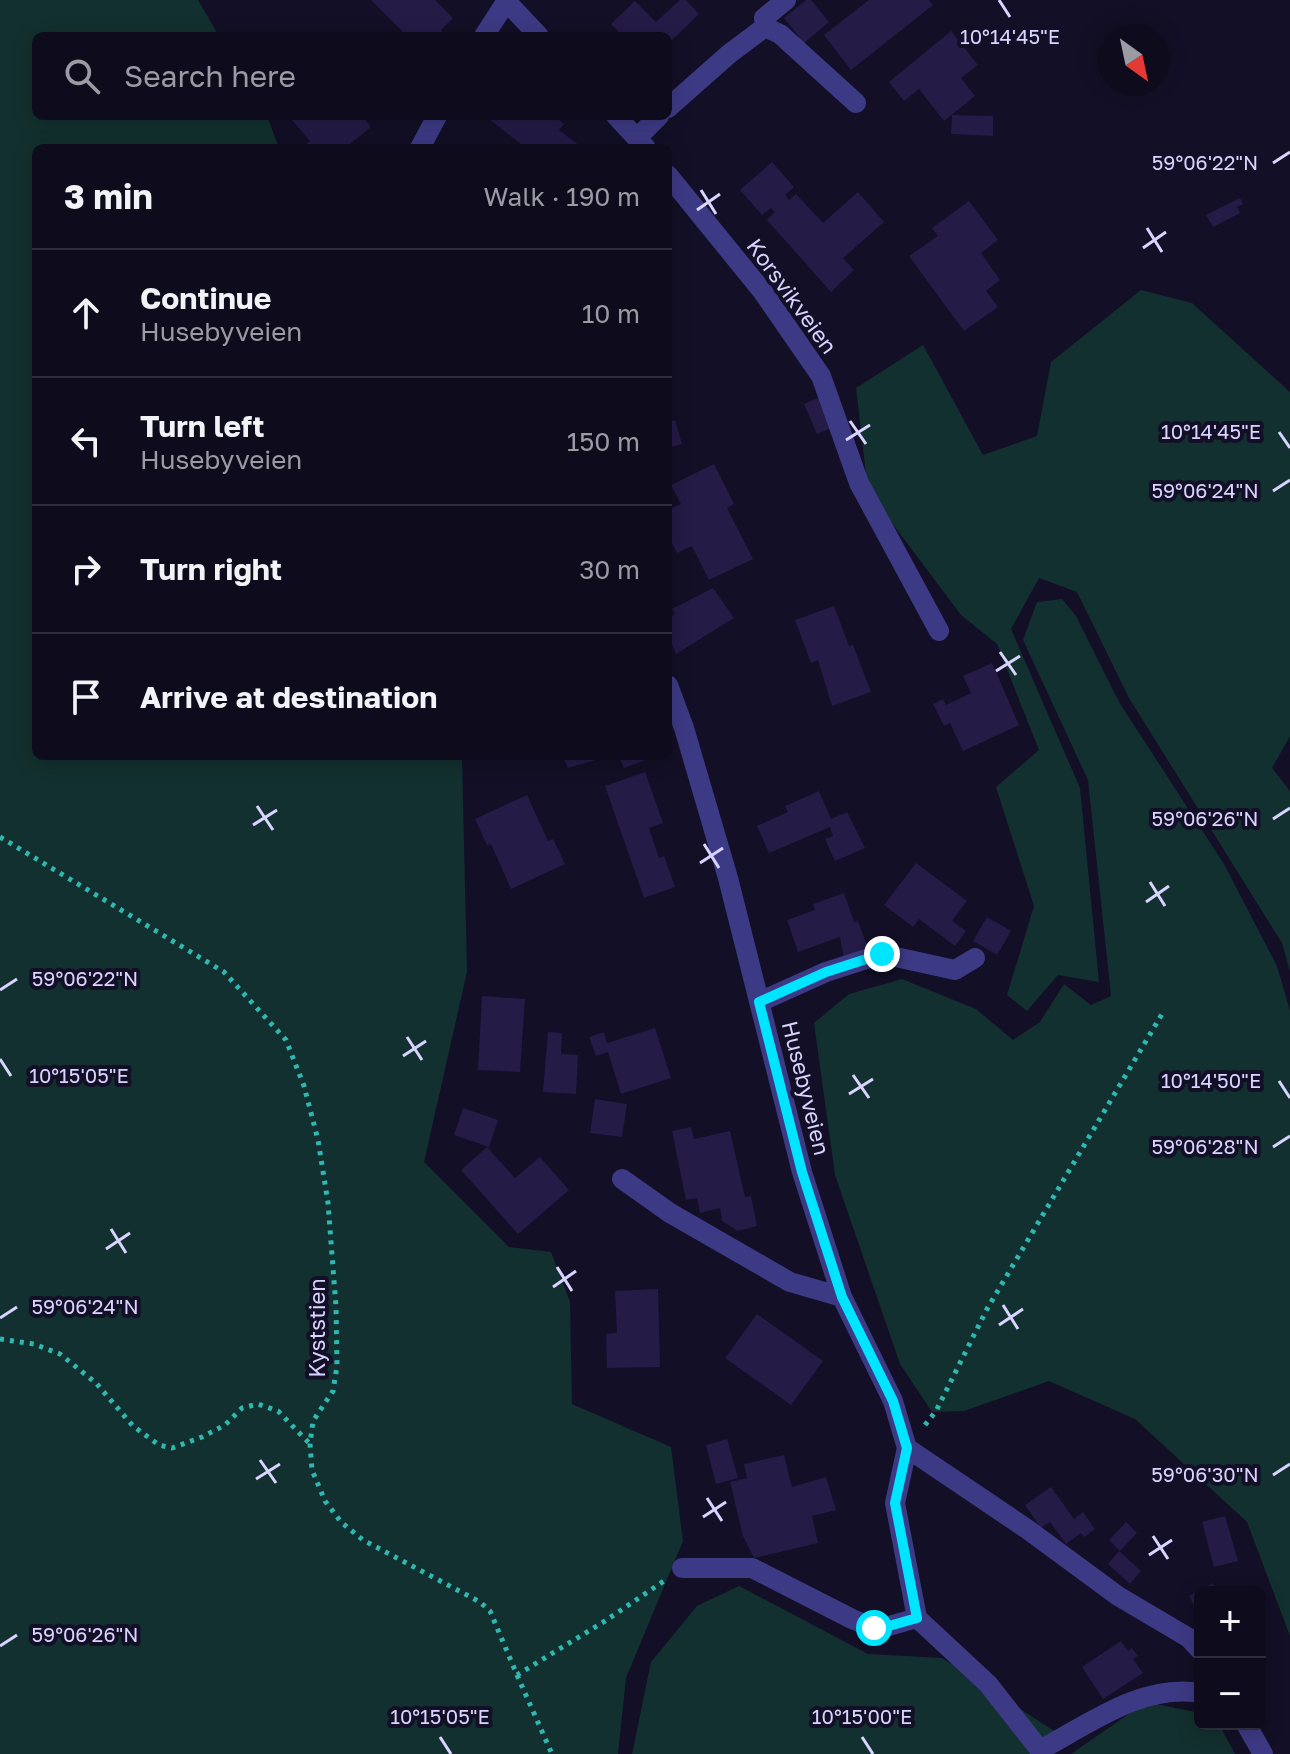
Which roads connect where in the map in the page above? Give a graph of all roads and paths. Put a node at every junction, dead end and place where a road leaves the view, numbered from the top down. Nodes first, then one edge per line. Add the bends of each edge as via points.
1 (786, 0) edge
2 (505, 1) edge
3 (765, 27) junction
4 (486, 32) edge
5 (535, 32) edge
6 (856, 103) dead end
7 (672, 104) edge
8 (435, 120) edge
9 (620, 120) edge
10 (656, 120) edge
11 (641, 143) edge
12 (422, 144) edge
13 (672, 180) edge
14 (939, 631) dead end
15 (672, 696) edge
16 (0, 837) edge
17 (975, 958) dead end
18 (759, 1002) junction
19 (1162, 1014) dead end
20 (622, 1179) dead end
21 (842, 1297) junction
22 (0, 1339) edge
23 (310, 1444) junction
24 (907, 1448) junction
25 (682, 1568) joint
26 (917, 1618) junction
27 (1194, 1643) edge
28 (517, 1675) junction
29 (1194, 1692) edge
30 (1249, 1730) edge
31 (552, 1754) edge
32 (1263, 1754) edge

1 - 3 street via 764,18
2 - 4 street
2 - 5 street
3 - 6 street via 780,34
3 - 7 street
8 - 12 street
9 - 11 street
10 - 11 street
13 - 14 street, Korsvikveien via 763,292 821,376 859,483
15 - 18 street, Husebyveien via 728,878
16 - 23 path, Kyststien via 224,972 286,1040 318,1140 336,1307 333,1391 313,1421
17 - 18 street via 955,970 882,954
18 - 21 street, Husebyveien via 802,1172
19 - 24 path via 987,1309 936,1411
20 - 21 street via 681,1220 790,1282
21 - 24 street, Husebyveien via 893,1401
22 - 23 path via 60,1354 159,1445 172,1448 202,1437 242,1408 258,1404 278,1411
23 - 28 path, Kyststien via 312,1470 341,1522 363,1540 480,1602 490,1611
24 - 26 street, Husebyveien via 895,1503
24 - 27 street
25 - 26 street via 752,1568 874,1628
25 - 28 path
26 - 29 street via 988,1684 1040,1750 1135,1699 1179,1689
28 - 31 path, Kyststien
30 - 32 street

